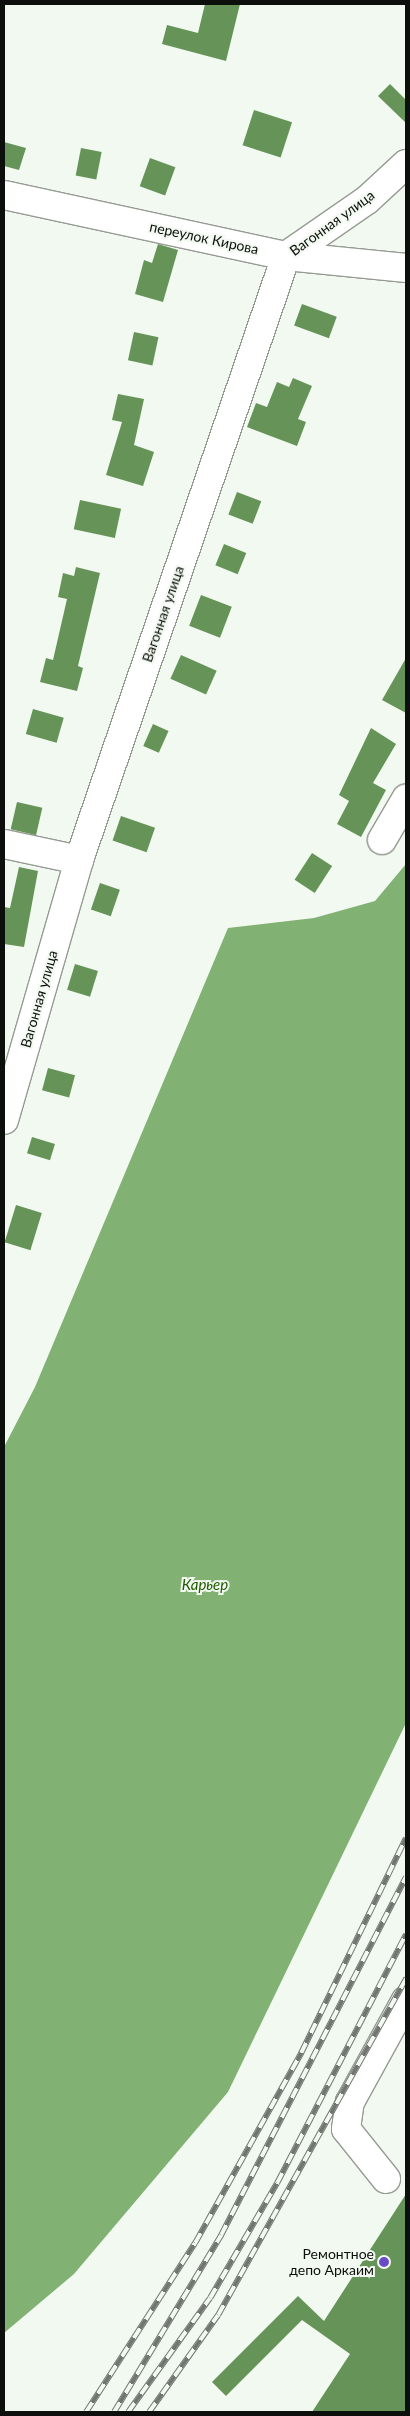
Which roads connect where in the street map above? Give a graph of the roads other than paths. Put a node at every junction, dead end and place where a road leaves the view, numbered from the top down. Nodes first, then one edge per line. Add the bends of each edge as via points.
1 (406, 164) edge
2 (4, 195) edge
3 (286, 256) junction
4 (406, 268) edge
5 (406, 800) edge
6 (382, 840) dead end
7 (4, 844) edge
8 (79, 860) junction
9 (4, 1120) edge
10 (406, 2000) edge
11 (386, 2179) dead end

1 - 3 street, Вагонная улица via 367,200
2 - 3 street, переулок Кирова
3 - 4 street, переулок Кирова
3 - 8 street, Вагонная улица
5 - 6 street
7 - 8 street
8 - 9 street, Вагонная улица
10 - 11 street via 350,2102 346,2129

